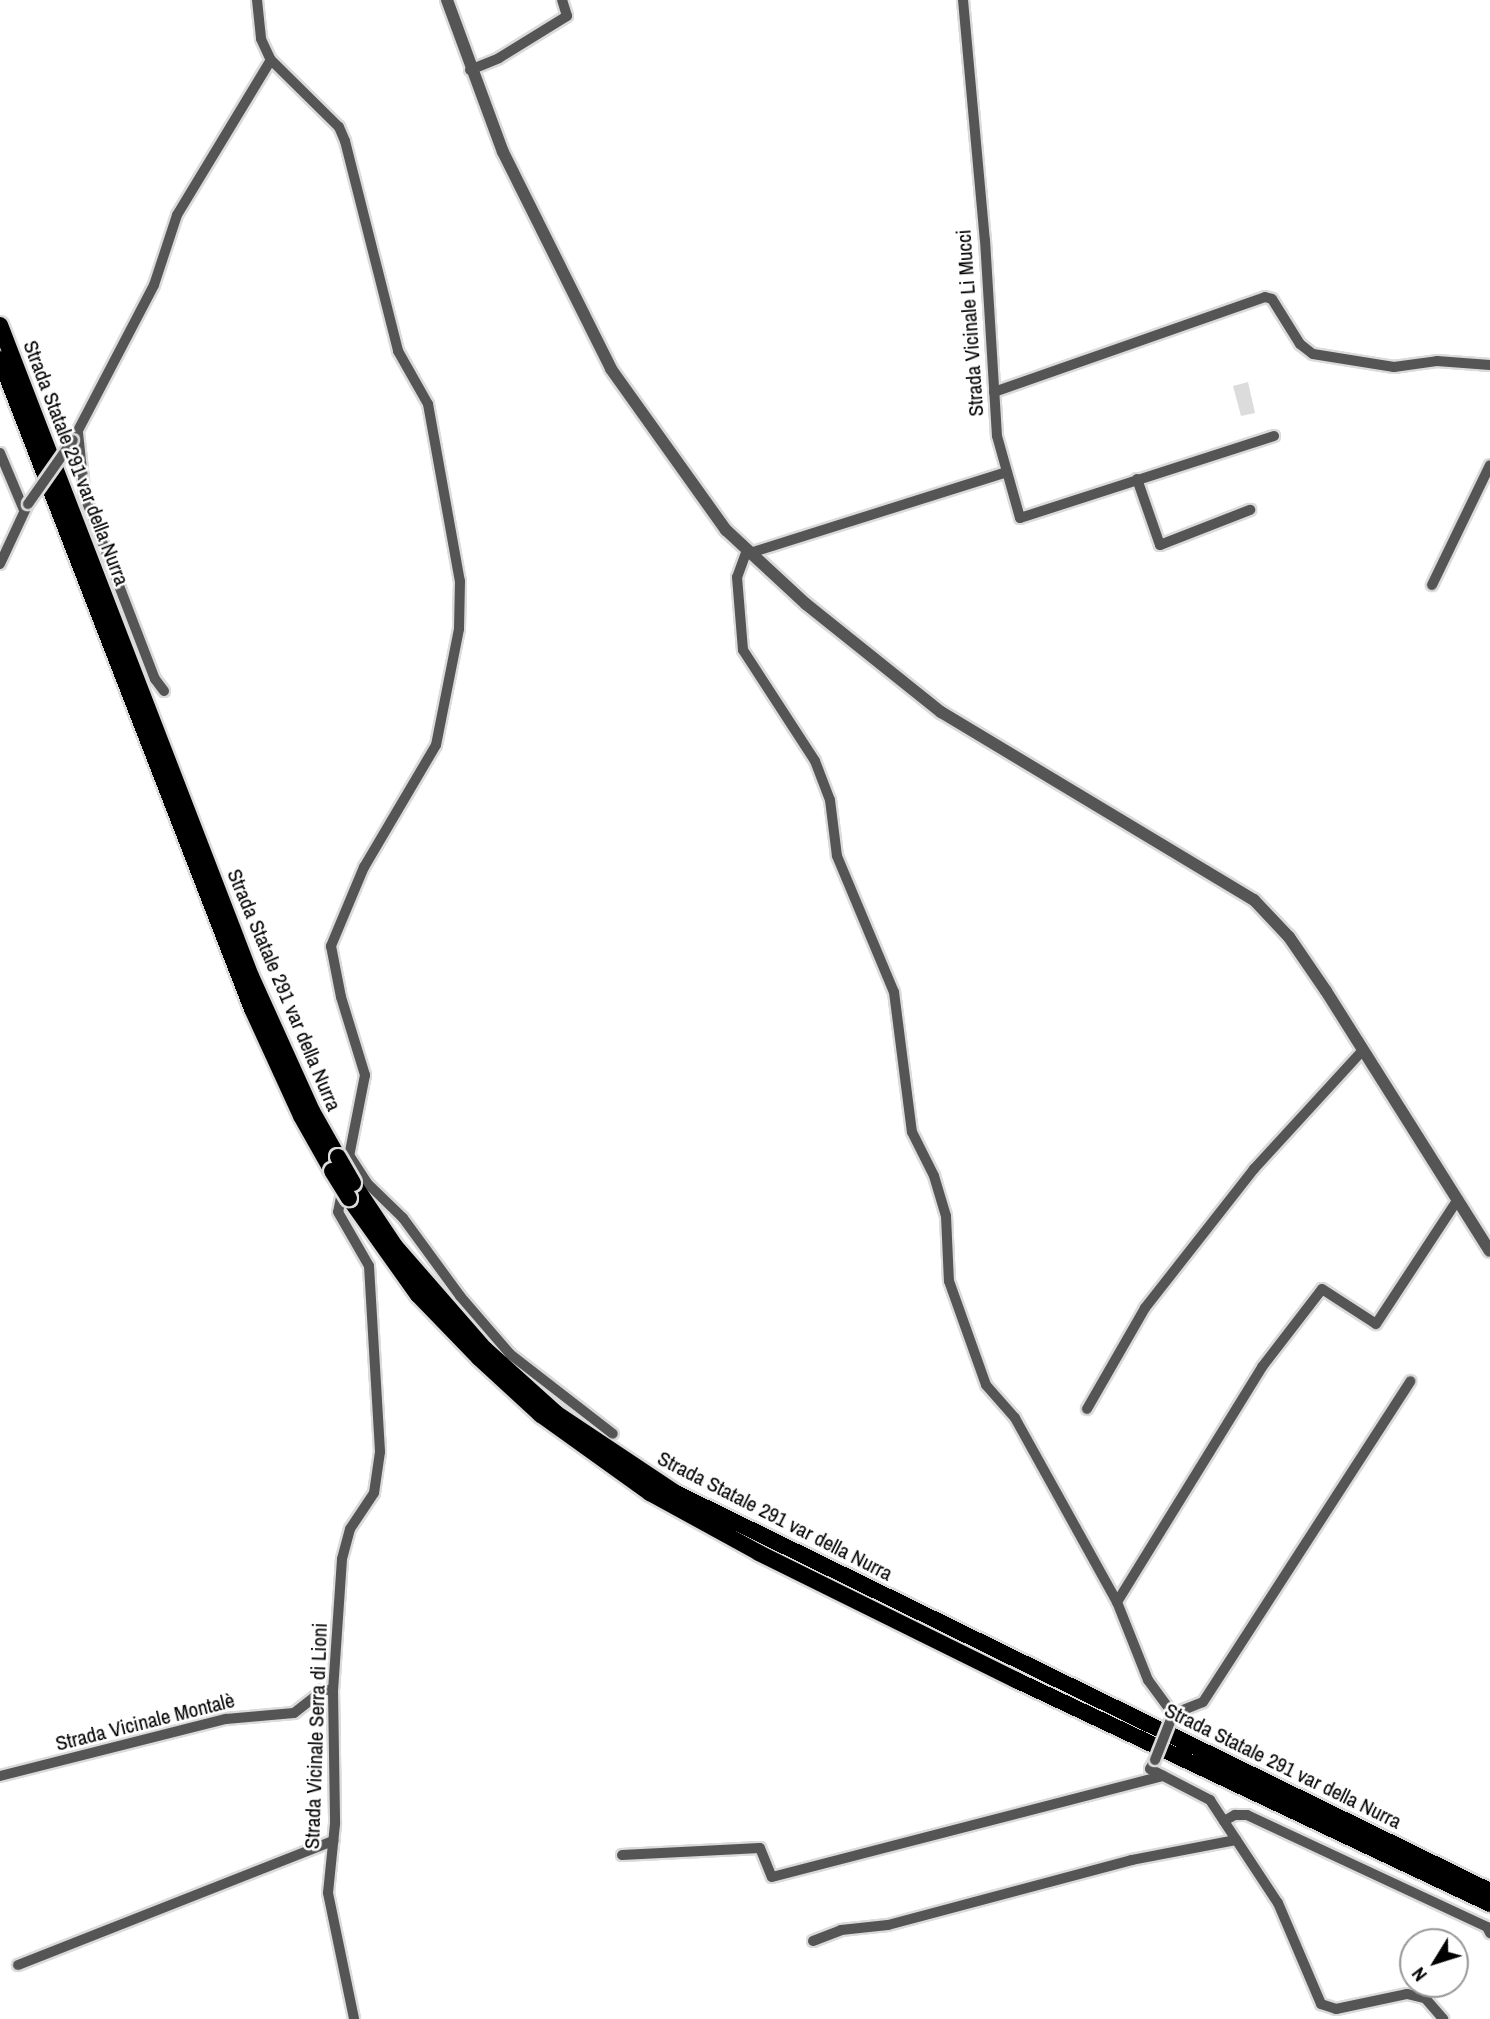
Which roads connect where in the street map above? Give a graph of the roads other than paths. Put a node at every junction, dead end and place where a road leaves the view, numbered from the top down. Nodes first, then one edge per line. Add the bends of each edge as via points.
1 (257, 0) edge
2 (447, 0) edge
3 (562, 0) edge
4 (963, 0) edge
5 (271, 60) junction
6 (470, 70) junction
7 (0, 325) edge
8 (0, 359) edge
9 (1490, 365) edge
10 (994, 392) junction
11 (75, 436) junction
12 (1274, 436) dead end
13 (0, 453) edge
14 (1490, 465) edge
15 (1007, 472) junction
16 (1137, 479) junction
17 (26, 507) junction
18 (1250, 510) dead end
19 (748, 552) junction
20 (0, 564) edge
21 (1432, 585) dead end
22 (164, 691) dead end
23 (1363, 1050) junction
24 (340, 1161) junction
25 (351, 1191) junction
26 (1458, 1199) junction
27 (1490, 1251) edge
28 (1411, 1381) dead end
29 (1087, 1409) dead end
30 (613, 1434) dead end
31 (1117, 1602) junction
32 (333, 1690) junction
33 (1173, 1714) junction
34 (0, 1776) edge
35 (1163, 1776) junction
36 (1224, 1821) junction
37 (1236, 1840) junction
38 (333, 1841) junction
39 (622, 1855) dead end
40 (1490, 1891) edge
41 (1490, 1904) edge
42 (1490, 1933) edge
43 (813, 1941) dead end
44 (18, 1965) dead end
45 (354, 2019) edge
46 (1443, 2019) edge

1 - 5 street, Strada Vicinale Serra di Lioni via 261,39
2 - 6 street
3 - 6 street via 567,16 499,58
4 - 10 street, Strada Vicinale Li Mucci
5 - 11 street via 177,215 154,285
5 - 24 street, Strada Vicinale Serra di Lioni via 339,127 345,141 398,352 428,404 460,581 459,629 436,745 364,867 331,946 338,988 365,1074
6 - 19 street via 503,152 611,369 674,461
7 - 24 highway, Strada Statale 291 var della Nurra via 251,976
8 - 24 highway, Strada Statale 291 var della Nurra via 247,998 301,1116
9 - 10 street via 1437,361 1394,367 1313,354 1300,344 1272,299 1265,297
10 - 15 street, Strada Vicinale Li Mucci via 997,436
11 - 17 street, bridge
11 - 22 street via 85,497 155,679
12 - 16 street, Strada Vicinale Li Mucci
13 - 17 street
14 - 21 street
15 - 16 street, Strada Vicinale Li Mucci via 1020,518
15 - 19 street
16 - 18 street via 1160,545
17 - 20 street
19 - 23 street via 941,712 1254,900 1289,937
19 - 31 street via 737,577 743,650 815,761 830,800 837,856 894,992 912,1132 934,1176 946,1216 949,1281 986,1385 1015,1419
23 - 26 street
23 - 29 street via 1254,1169 1145,1308
24 - 25 highway, Strada Statale 291 var della Nurra, bridge
24 - 30 street via 403,1217 460,1296 510,1354
24 - 32 street, Strada Vicinale Serra di Lioni via 338,1212 369,1266 380,1452 374,1493 350,1529 342,1559
25 - 40 highway, Strada Statale 291 var della Nurra via 485,1349 556,1413 676,1493
25 - 41 highway, Strada Statale 291 var della Nurra via 418,1295 479,1358 541,1415 650,1493 759,1553 1004,1674
26 - 27 street
26 - 31 street via 1376,1324 1322,1290 1262,1367
28 - 33 street via 1203,1702
31 - 33 street via 1148,1680
32 - 34 street, Strada Vicinale Montalè via 323,1689 294,1713 226,1719
32 - 38 street, Strada Vicinale Serra di Lioni
33 - 35 street, bridge via 1150,1769
35 - 36 street via 1210,1800
35 - 39 street via 772,1877 760,1848
36 - 37 street
36 - 42 street via 1247,1815
37 - 43 street via 1132,1860 888,1925 841,1930
37 - 46 street via 1278,1903 1321,2004 1336,2009 1407,1994 1425,1997
38 - 44 street
38 - 45 street, Strada Vicinale Serra di Lioni via 328,1893

